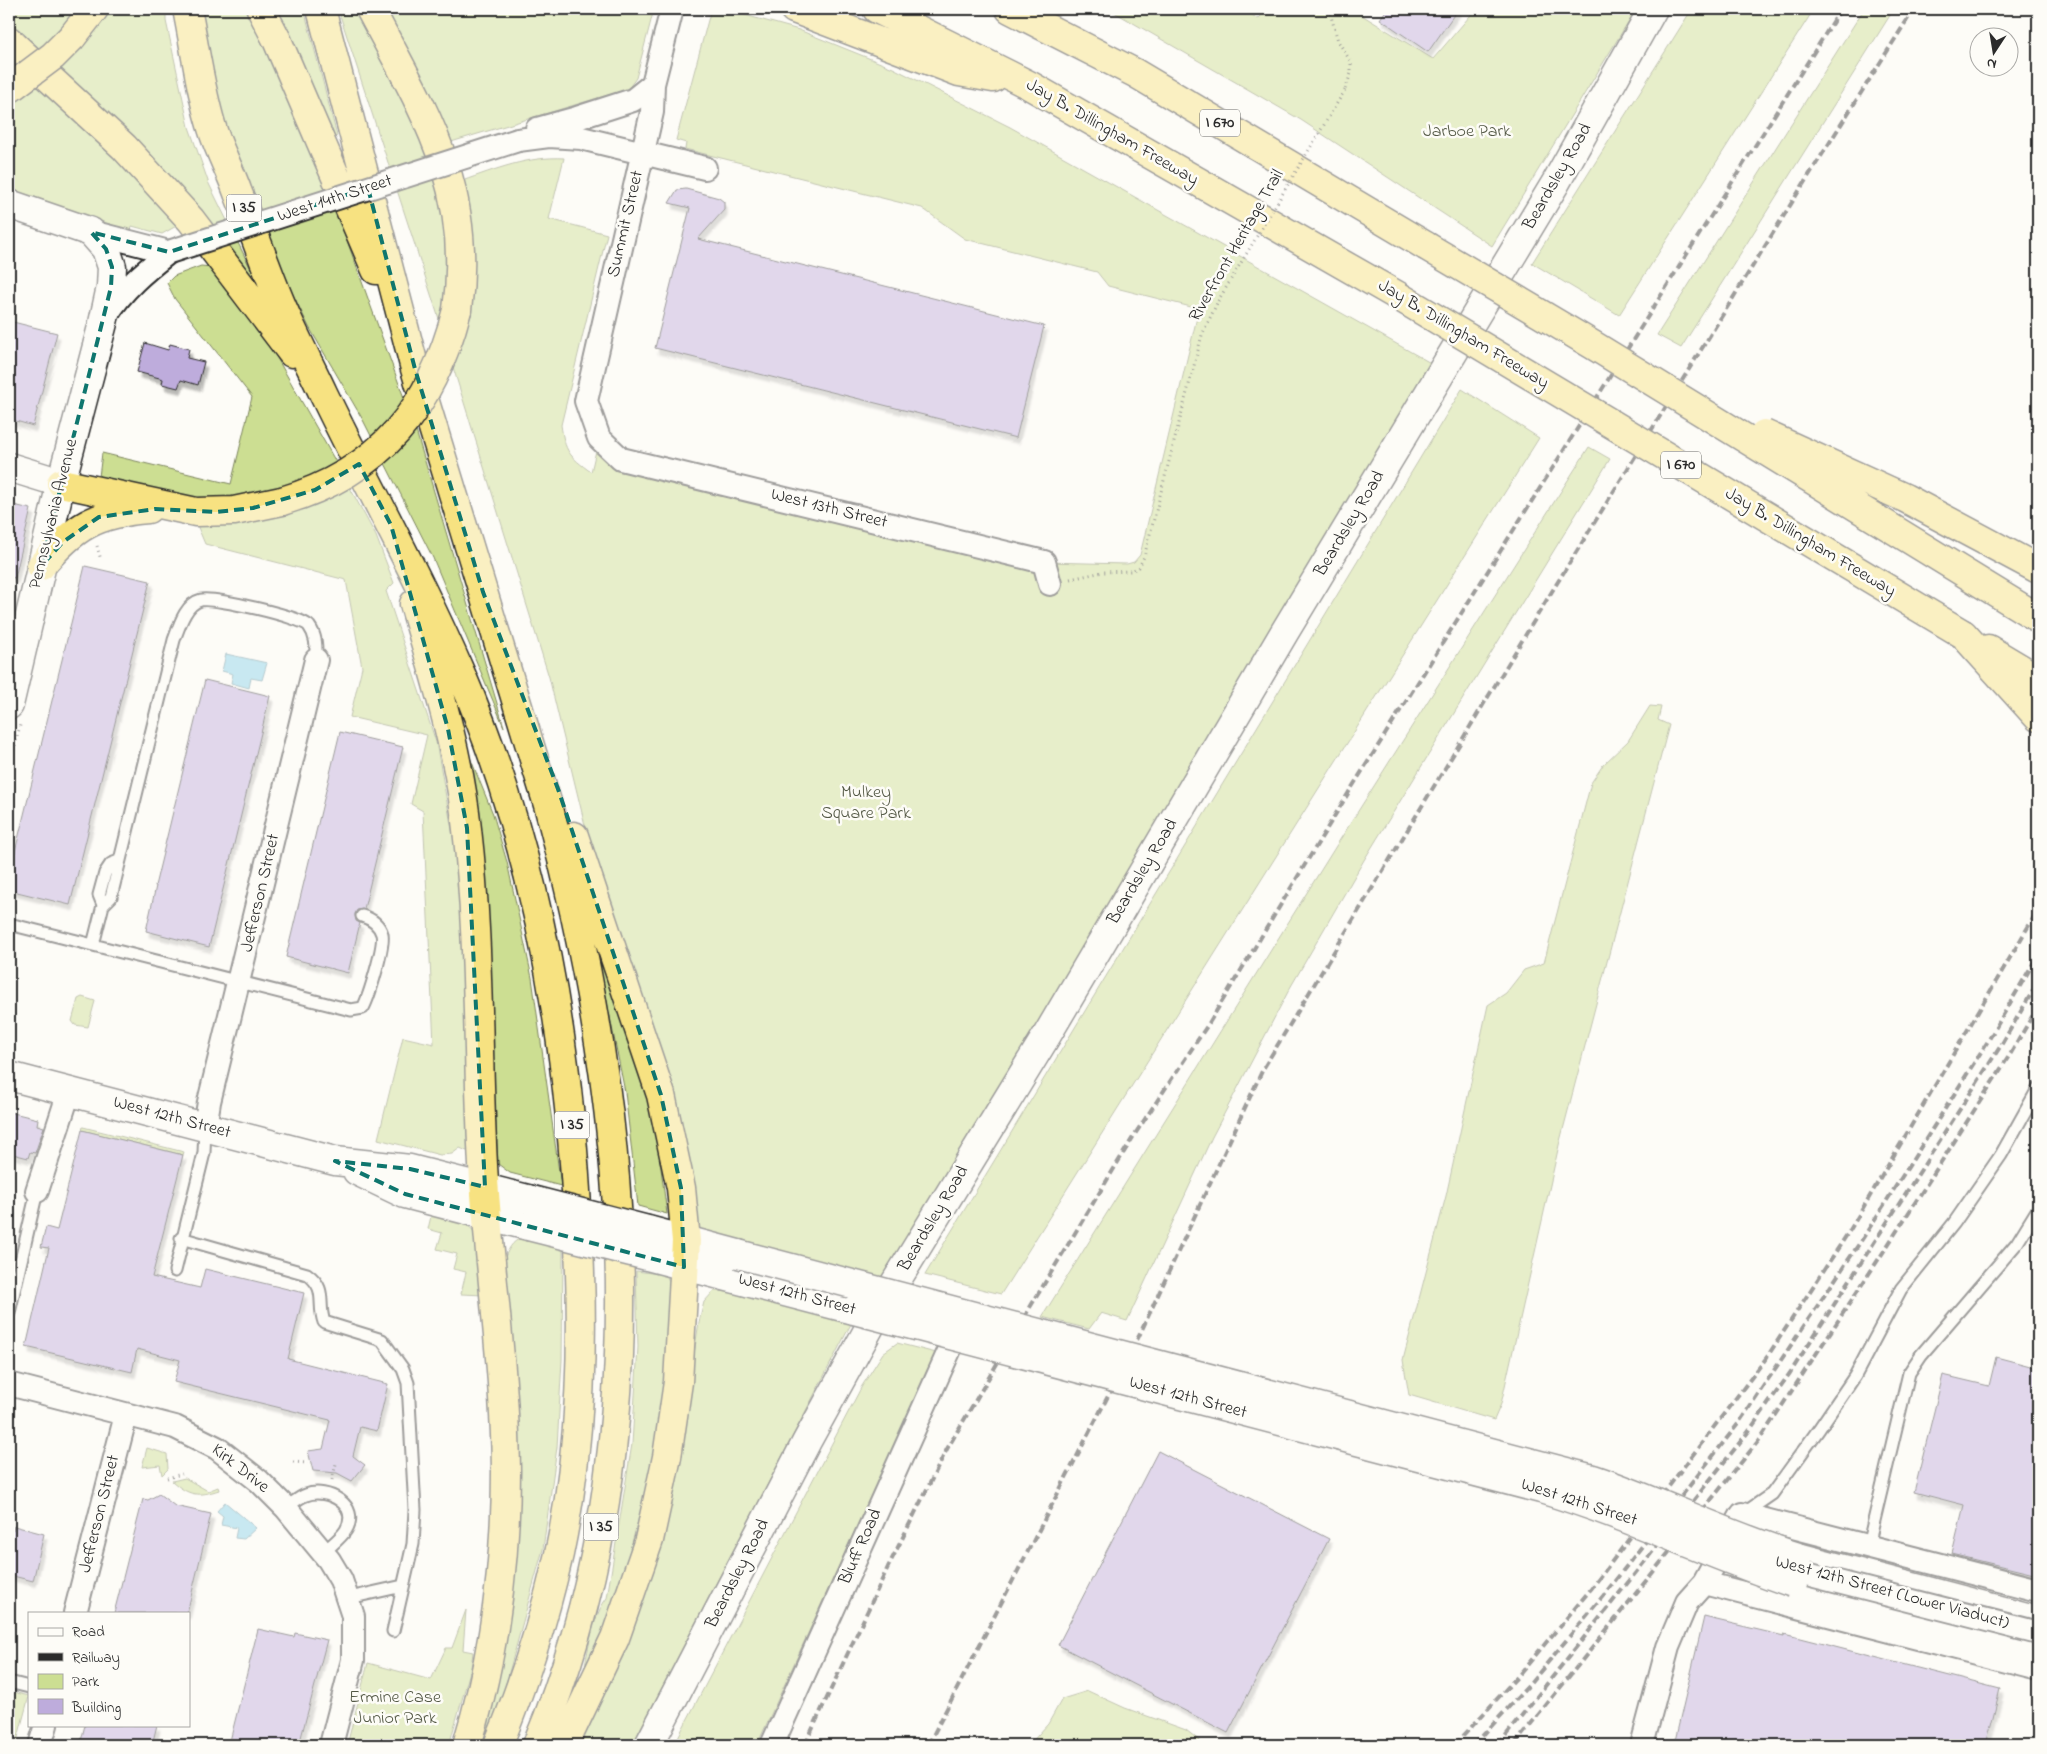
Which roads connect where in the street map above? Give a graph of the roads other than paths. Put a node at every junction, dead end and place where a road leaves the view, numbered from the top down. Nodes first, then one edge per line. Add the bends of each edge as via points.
1 (94, 9) edge
2 (187, 9) edge
3 (260, 9) edge
4 (321, 9) edge
5 (370, 9) edge
6 (672, 9) edge
7 (794, 9) edge
8 (877, 9) edge
9 (1010, 9) edge
10 (1653, 9) edge
11 (9, 41) edge
12 (653, 84) junction
13 (1029, 85) junction
14 (9, 89) edge
15 (518, 140) junction
16 (643, 152) junction
17 (705, 168) dead end
18 (9, 204) edge
19 (91, 232) junction
20 (169, 252) junction
21 (103, 323) junction
22 (416, 369) junction
23 (1651, 382) junction
24 (326, 398) junction
25 (599, 438) joint
26 (9, 467) edge
27 (61, 483) junction
28 (196, 512) junction
29 (390, 526) junction
30 (41, 566) junction
31 (2038, 569) edge
32 (1050, 584) road end
33 (483, 592) junction
34 (2038, 618) edge
35 (1963, 634) junction
36 (316, 660) joint
37 (2038, 679) edge
38 (9, 705) edge
39 (2038, 717) edge
40 (362, 916) dead end
41 (9, 924) edge
42 (93, 945) junction
43 (239, 982) junction
44 (9, 1076) edge
45 (2038, 1089) edge
46 (69, 1092) junction
47 (205, 1127) junction
48 (335, 1161) junction
49 (485, 1187) junction
50 (37, 1191) joint
51 (2038, 1209) edge
52 (487, 1216) junction
53 (181, 1238) junction
54 (686, 1240) junction
55 (648, 1243) junction
56 (734, 1266) junction
57 (684, 1267) junction
58 (174, 1271) dead end
59 (881, 1306) junction
60 (9, 1313) edge
61 (950, 1349) dead end
62 (9, 1384) edge
63 (126, 1415) junction
64 (286, 1508) junction
65 (1742, 1514) junction
66 (1868, 1546) junction
67 (326, 1556) junction
68 (1704, 1583) junction
69 (403, 1586) junction
70 (2038, 1590) edge
71 (349, 1598) junction
72 (75, 1612) edge
73 (2038, 1620) edge
74 (393, 1631) dead end
75 (2038, 1633) edge
76 (2038, 1647) edge
77 (2038, 1669) edge
78 (9, 1682) edge
79 (28, 1687) edge
80 (46, 1726) edge
81 (40, 1745) edge
82 (331, 1745) edge
83 (467, 1745) edge
84 (498, 1745) edge
85 (536, 1745) edge
86 (564, 1745) edge
87 (649, 1745) edge
88 (772, 1745) edge
89 (1642, 1745) edge

1 - 14 highway, bridge via 54,56
2 - 24 highway, I 35 via 213,130 282,305
3 - 22 highway, I 35 via 328,156
4 - 22 highway, I 35
5 - 28 highway, bridge via 428,119 449,175 460,233 461,276 457,310 448,341 434,378 415,410 374,454 348,472 315,490 282,501 234,511
6 - 12 street, Summit Street
7 - 13 highway via 959,72
8 - 13 highway, Jay B. Dillingham Freeway / I 670
9 - 23 highway, I 670, bridge via 1135,73
10 - 59 main road, Beardsley Road via 1555,184 1042,1043
11 - 24 highway, I 35 via 124,147 191,220
12 - 15 street, West 14th Street via 633,100 533,130
12 - 16 street, Summit Street via 652,112
13 - 35 highway, Jay B. Dillingham Freeway / I 670, bridge via 1398,296
15 - 16 street, West 14th Street via 549,136 582,138
15 - 20 street, West 14th Street, bridge
16 - 17 street, West 14th Street
16 - 25 street, Summit Street via 586,400
18 - 19 main road
19 - 20 street
19 - 21 main road, Pennsylvania Avenue via 106,249 112,268
20 - 21 street, Pennsylvania Avenue via 118,298
21 - 27 main road, Pennsylvania Avenue
22 - 33 highway, I 35
23 - 31 highway, bridge via 1905,498
23 - 34 highway, I 670, bridge
24 - 29 highway, I 35
25 - 32 street, West 13th Street via 621,459 1044,562
26 - 27 main road
27 - 28 highway
27 - 30 main road, Pennsylvania Avenue
28 - 30 highway via 155,509 99,517 63,542
29 - 49 highway via 448,729 466,820 476,956
29 - 84 highway, I 35 via 460,672 507,798 549,963 572,1125 581,1343 574,1447 560,1549 550,1589 528,1667
30 - 38 main road, Pennsylvania Avenue
33 - 54 highway via 558,789 661,1095 681,1188
33 - 85 highway, I 35 via 548,805 582,946 607,1096 618,1235 617,1383 601,1530 557,1693
35 - 37 highway, Jay B. Dillingham Freeway / I 670
35 - 39 highway
36 - 42 lane via 316,641 308,625 294,617 218,601 201,600 191,606 174,640 111,897 103,905
36 - 43 street, Jefferson Street
40 - 43 lane via 377,924 382,936 370,996 363,1008 351,1010
41 - 42 lane
42 - 43 lane
43 - 47 street, Jefferson Street
44 - 46 main road, West 12th Street
45 - 65 lane via 2001,1154 1954,1223 1901,1289 1855,1376 1819,1428 1772,1494
46 - 47 main road, West 12th Street
46 - 50 street
47 - 48 main road, West 12th Street
47 - 53 lane via 204,1153
48 - 49 main road, West 12th Street via 410,1170
48 - 52 main road, West 12th Street via 405,1194
49 - 52 highway
49 - 55 main road, West 12th Street, bridge via 528,1199
50 - 60 lane
51 - 66 lane via 2017,1243 1909,1373
52 - 55 main road, West 12th Street, bridge via 528,1226
52 - 83 highway via 501,1376 506,1470 505,1534 490,1654
53 - 58 lane
53 - 69 lane via 306,1274 318,1285 324,1322 382,1340 403,1369 408,1383 415,1510 413,1544
54 - 55 main road, West 12th Street
54 - 56 main road, West 12th Street
54 - 57 highway
55 - 57 main road, West 12th Street
56 - 57 main road, West 12th Street
56 - 73 main road, West 12th Street, bridge via 1546,1466 1646,1497 1773,1550
56 - 76 main road, West 12th Street, bridge via 1541,1489 1602,1508 1793,1584
57 - 86 highway via 678,1382 667,1457 649,1540 615,1638
59 - 75 street, West 12th Street (Lower Viaduct), bridge via 1589,1489 1795,1571
59 - 87 main road, Beardsley Road
61 - 88 street, Bluff Road
62 - 63 street, Kirk Drive
63 - 64 street, Kirk Drive via 175,1428 218,1448
63 - 72 street, Jefferson Street
64 - 67 street, Kirk Drive
64 - 67 lane via 305,1495 316,1493 346,1503 350,1518 348,1526
65 - 66 street
65 - 68 street
66 - 70 street
67 - 71 street
68 - 77 street
68 - 89 street via 1687,1602 1668,1647
69 - 71 lane
69 - 74 lane
71 - 82 street via 353,1616 353,1660
78 - 79 lane
80 - 81 street

